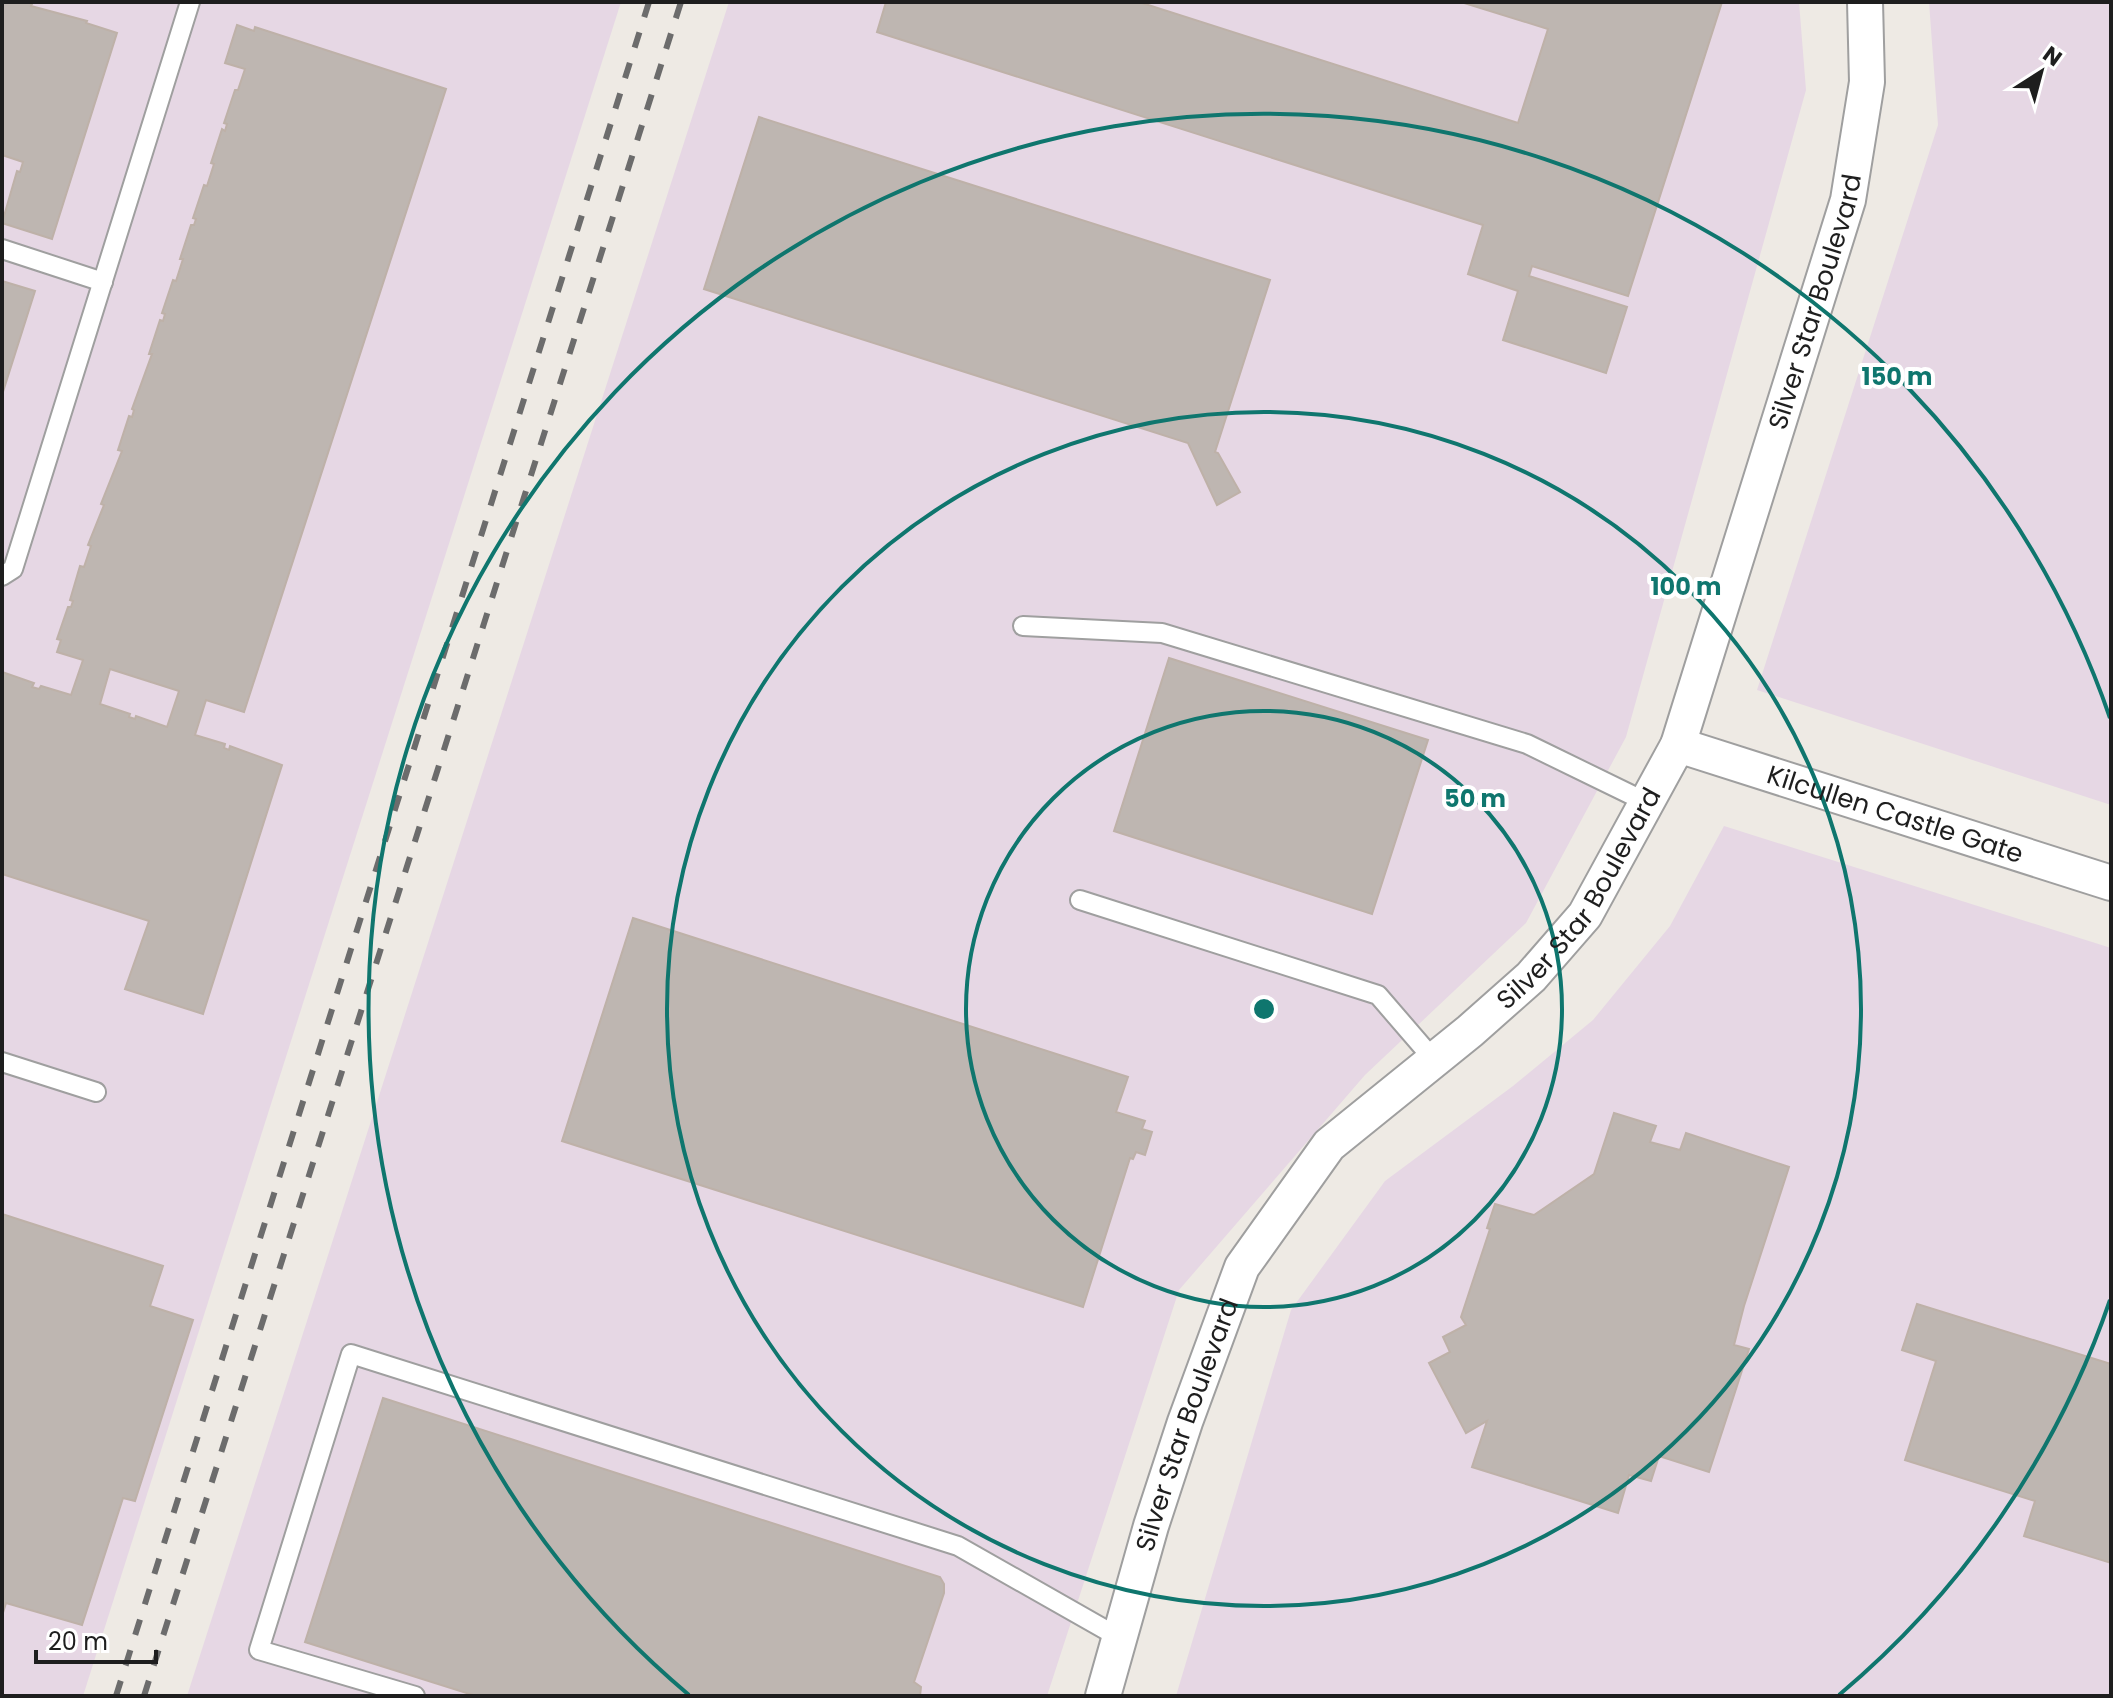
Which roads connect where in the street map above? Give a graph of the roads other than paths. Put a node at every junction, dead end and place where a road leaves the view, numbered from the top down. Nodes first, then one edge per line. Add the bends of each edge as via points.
1 (190, 2) edge
2 (1865, 2) edge
3 (2, 249) edge
4 (103, 282) junction
5 (2, 576) edge
6 (1023, 626) dead end
7 (1678, 745) junction
8 (1648, 803) junction
9 (2111, 883) edge
10 (1080, 900) dead end
11 (1434, 1060) junction
12 (2, 1062) edge
13 (96, 1092) dead end
14 (1120, 1638) junction
15 (415, 1696) edge
16 (1103, 1696) edge

1 - 4 lane
2 - 7 street, Silver Star Boulevard via 1867,82 1848,200
3 - 4 lane
4 - 5 lane via 13,569
6 - 8 lane via 1162,633 1527,744
7 - 8 street, Silver Star Boulevard
7 - 9 street, Kilcullen Castle Gate
8 - 11 street, Silver Star Boulevard via 1585,915 1531,977
10 - 11 lane via 1378,995
11 - 14 street, Silver Star Boulevard via 1329,1145 1242,1267 1180,1437
12 - 13 lane
14 - 15 lane via 958,1546 351,1354 259,1650
14 - 16 street, Silver Star Boulevard

